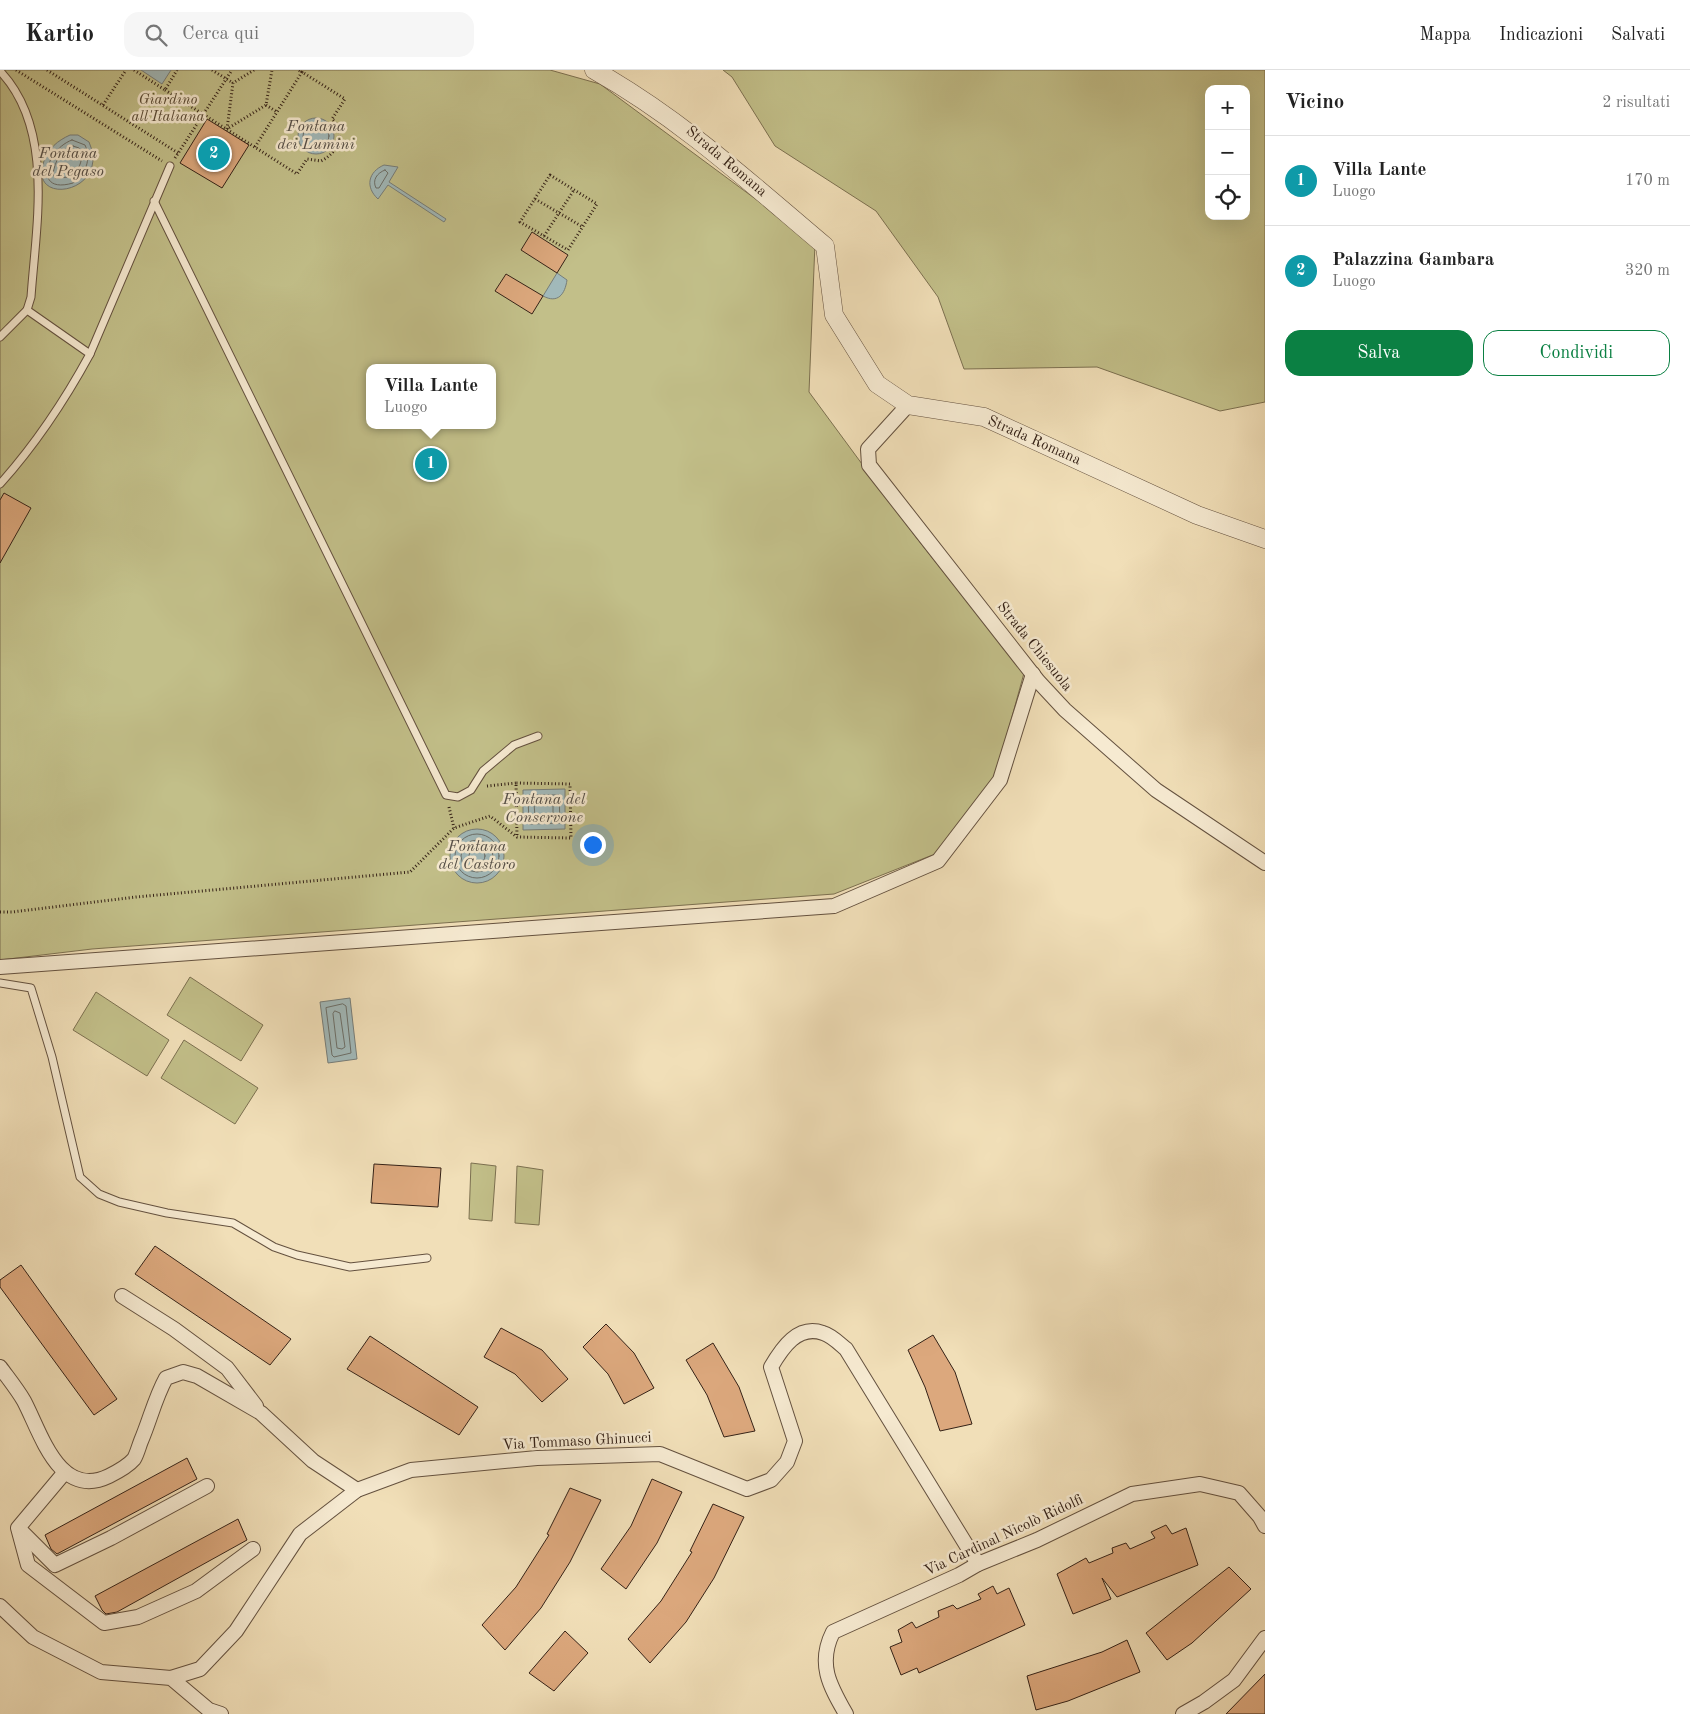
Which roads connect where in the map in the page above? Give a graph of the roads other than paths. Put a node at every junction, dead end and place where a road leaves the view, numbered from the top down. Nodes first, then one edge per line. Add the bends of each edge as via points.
1 (594, 70) edge
2 (0, 71) edge
3 (170, 166) road end
4 (154, 201) junction
5 (27, 310) junction
6 (0, 337) edge
7 (90, 354) junction
8 (908, 405) junction
9 (0, 484) edge
10 (1265, 539) edge
11 (1033, 674) junction
12 (538, 736) dead end
13 (1265, 863) edge
14 (0, 967) edge
15 (0, 983) edge
16 (427, 1258) dead end
17 (122, 1296) dead end
18 (0, 1366) edge
19 (261, 1412) junction
20 (65, 1472) junction
21 (207, 1486) dead end
22 (357, 1490) junction
23 (1265, 1526) edge
24 (18, 1528) junction
25 (253, 1549) dead end
26 (978, 1564) junction
27 (0, 1606) edge
28 (1265, 1638) edge
29 (171, 1678) junction
30 (221, 1714) edge
31 (846, 1714) edge
32 (1183, 1714) edge

1 - 8 street, Strada Romana via 687,129 825,246 834,315 878,384
2 - 5 lane via 26,115 38,174 31,297
3 - 4 lane
4 - 7 lane
4 - 12 lane via 446,795 458,797 471,790 483,771 514,745
5 - 6 lane
5 - 7 lane
7 - 9 lane via 51,417
8 - 10 street, Strada Romana via 984,417 1197,515
8 - 11 street, Strada Chiesuola via 868,449 869,465
11 - 13 street, Strada Chiesuola via 1065,710 1156,790
11 - 14 street via 1000,780 938,861 834,906
15 - 16 lane via 31,988 52,1057 80,1178 99,1194 167,1213 233,1223 274,1247 350,1267
17 - 19 street via 227,1368
18 - 20 street via 23,1400 48,1453
19 - 20 street via 197,1376 183,1372 166,1378 134,1459 100,1480 79,1480
19 - 22 street via 313,1461
20 - 24 street
21 - 24 street via 55,1565
22 - 26 street, Via Tommaso Ghinucci via 411,1470 537,1458 660,1454 747,1489 771,1480 787,1462 795,1441 771,1367 783,1346 803,1332 824,1333 846,1349
22 - 29 street, Via Tommaso Ghinucci via 300,1534 236,1631 200,1668
23 - 26 street, Via Cardinal Nicolò Ridolfi via 1240,1493 1200,1484 1132,1494 1037,1540
24 - 25 street via 28,1565 104,1623 138,1617 196,1591
26 - 31 street, Via Cardinal Nicolò Ridolfi via 833,1632 825,1647 828,1683
27 - 29 street via 33,1637 101,1672
28 - 32 street via 1234,1680
29 - 30 street via 209,1710

